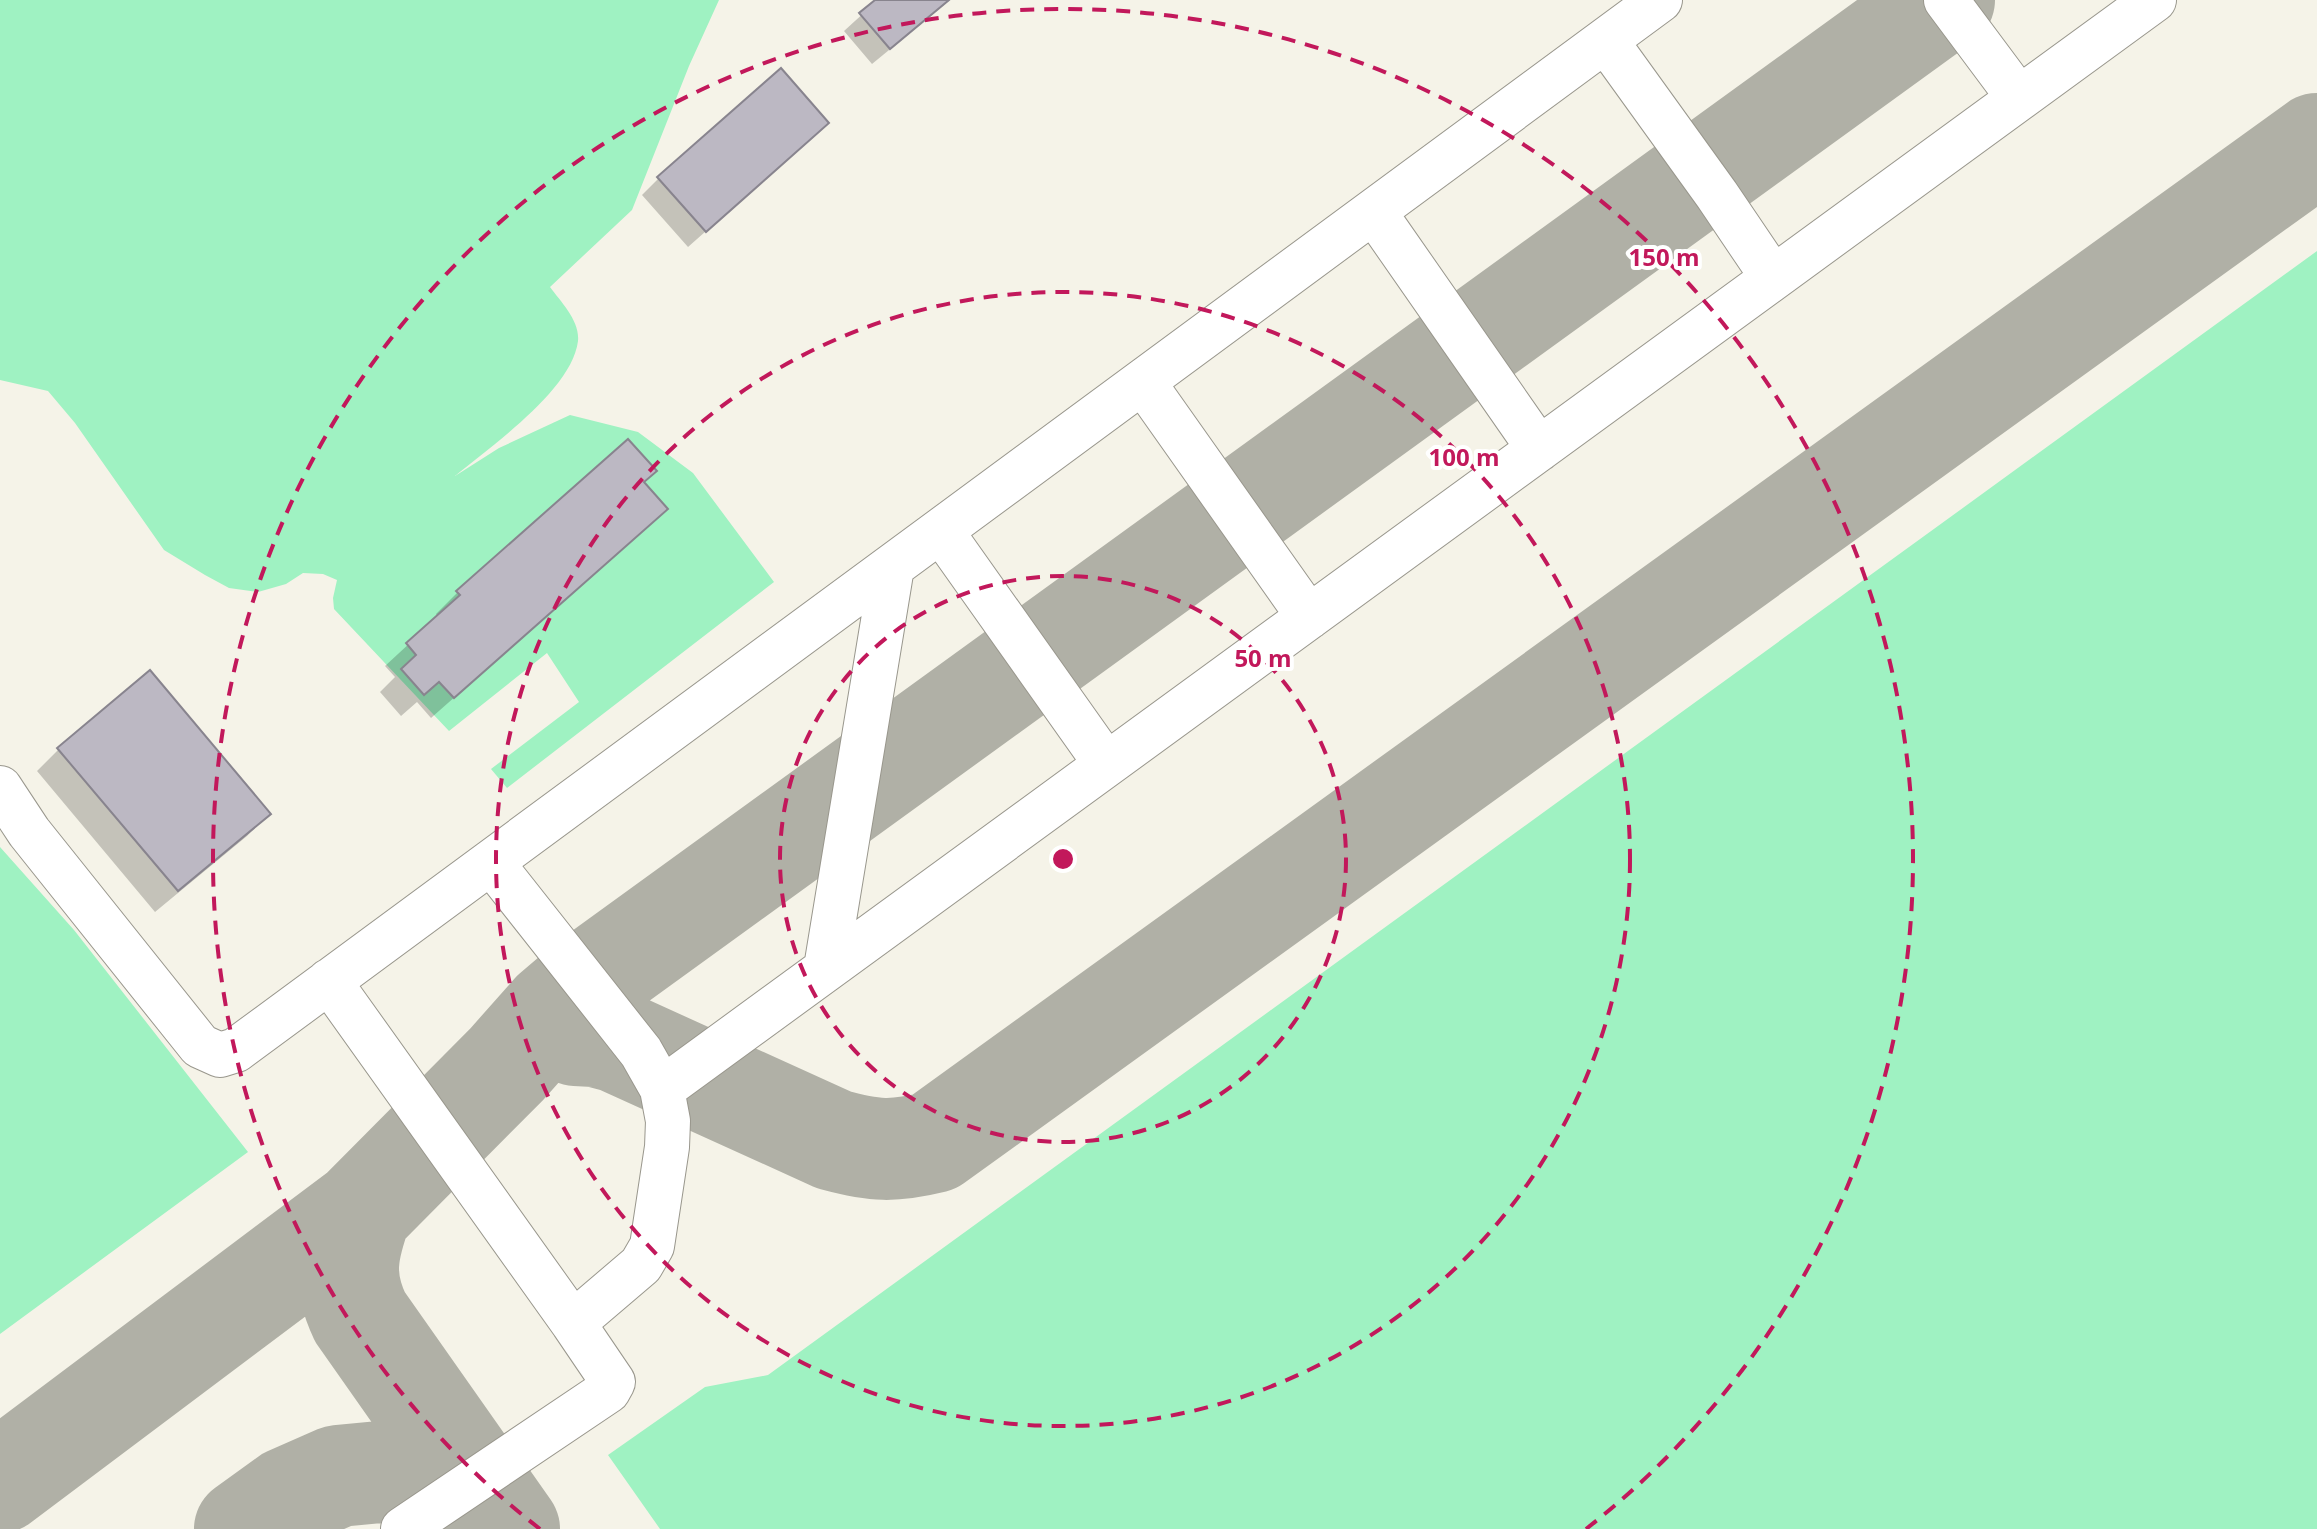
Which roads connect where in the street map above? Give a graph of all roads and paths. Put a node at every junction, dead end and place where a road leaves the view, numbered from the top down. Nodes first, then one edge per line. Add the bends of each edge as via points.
1 (1660, 0) edge
2 (1946, 0) edge
3 (2154, 0) edge
4 (1606, 41) junction
5 (2019, 98) junction
6 (1374, 212) junction
7 (1773, 278) junction
8 (1143, 382) junction
9 (1539, 449) junction
10 (941, 531) junction
11 (892, 567) junction
12 (1309, 617) junction
13 (1106, 764) junction
14 (0, 788) edge
15 (491, 862) junction
16 (826, 968) junction
17 (329, 981) junction
18 (662, 1089) junction
19 (573, 1323) junction
20 (403, 1529) edge

1 - 4 lane
2 - 5 lane
3 - 5 lane
4 - 6 lane
4 - 7 lane
5 - 7 lane
6 - 8 lane
6 - 9 lane
7 - 9 lane
8 - 10 lane
8 - 12 lane
9 - 12 lane
10 - 11 lane
10 - 13 lane
11 - 15 lane
11 - 16 lane
12 - 13 lane
13 - 16 lane
14 - 17 lane via 29,832 200,1046 220,1055 236,1050
15 - 17 lane
15 - 18 lane via 641,1052
16 - 18 lane
17 - 19 lane
18 - 19 lane via 667,1147 652,1246 641,1265
19 - 20 lane via 611,1377 608,1391

